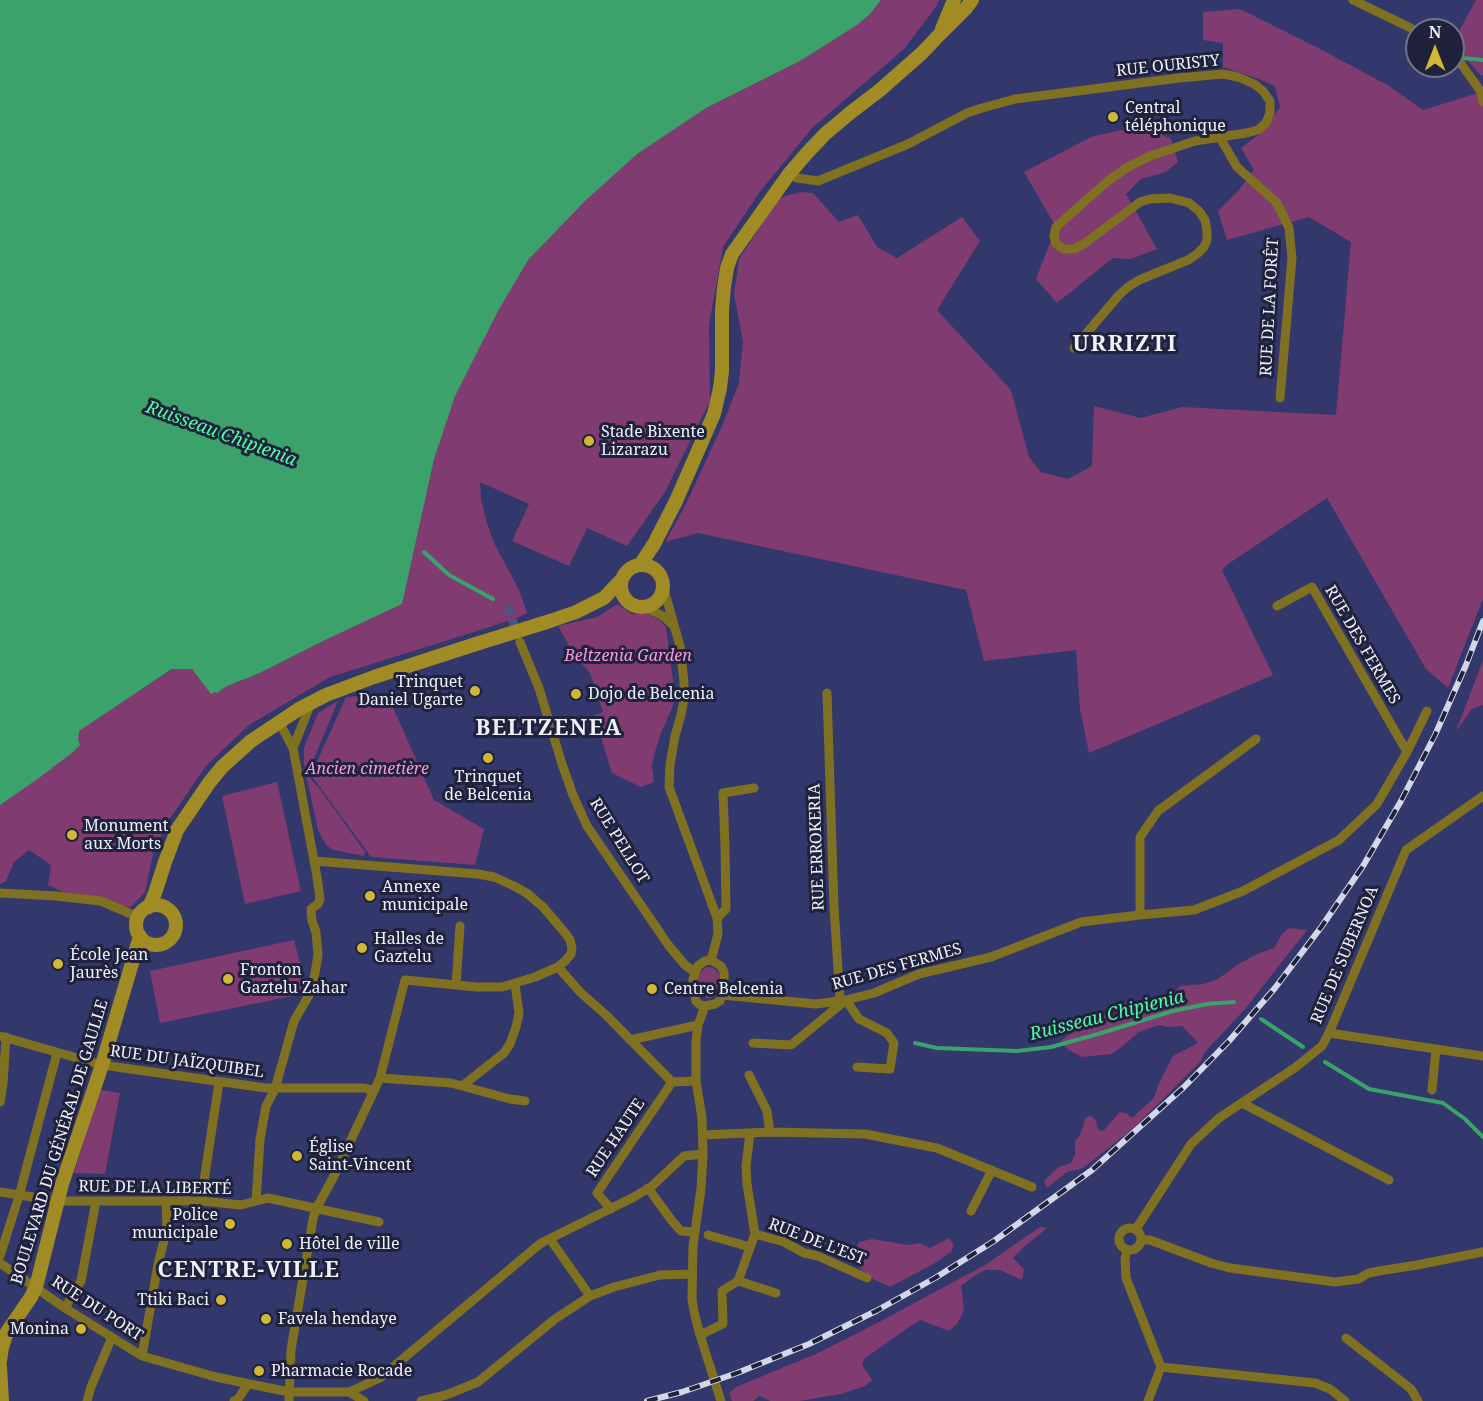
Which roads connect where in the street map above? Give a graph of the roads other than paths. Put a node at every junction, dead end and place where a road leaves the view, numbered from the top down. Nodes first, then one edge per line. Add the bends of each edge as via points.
1 (954, 0) edge
2 (972, 0) edge
3 (1353, 0) edge
4 (1405, 25) edge
5 (940, 34) junction
6 (1465, 70) edge
7 (1483, 102) edge
8 (1219, 136) junction
9 (789, 174) junction
10 (1074, 348) dead end
11 (1280, 398) dead end
12 (654, 544) junction
13 (640, 565) junction
14 (655, 569) junction
15 (622, 579) junction
16 (663, 586) junction
17 (603, 598) junction
18 (625, 598) junction
19 (644, 606) junction
20 (1277, 606) dead end
21 (675, 627) junction
22 (520, 642) tunnel mouth
23 (827, 693) dead end
24 (311, 702) junction
25 (1427, 711) dead end
26 (279, 722) junction
27 (1256, 739) dead end
28 (293, 748) junction
29 (1407, 752) junction
30 (753, 788) dead end
31 (1483, 796) edge
32 (314, 861) junction
33 (0, 893) edge
34 (156, 906) junction
35 (1140, 915) junction
36 (138, 916) junction
37 (717, 918) junction
38 (460, 926) dead end
39 (145, 940) junction
40 (711, 960) junction
41 (558, 966) junction
42 (695, 972) junction
43 (515, 984) junction
44 (456, 985) junction
45 (722, 996) junction
46 (843, 1000) junction
47 (705, 1006) junction
48 (698, 1025) junction
49 (1329, 1033) junction
50 (3, 1036) edge
51 (630, 1040) junction
52 (753, 1043) dead end
53 (1436, 1049) junction
54 (57, 1053) junction
55 (1483, 1056) edge
56 (102, 1065) junction
57 (856, 1067) dead end
58 (749, 1075) dead end
59 (380, 1078) junction
60 (696, 1081) junction
61 (219, 1082) junction
62 (672, 1082) junction
63 (462, 1086) junction
64 (275, 1089) junction
65 (1432, 1089) dead end
66 (373, 1091) junction
67 (525, 1101) dead end
68 (0, 1102) edge
69 (1242, 1103) junction
70 (770, 1132) junction
71 (750, 1133) junction
72 (703, 1135) junction
73 (703, 1154) junction
74 (992, 1170) junction
75 (1389, 1180) dead end
76 (1032, 1187) dead end
77 (648, 1188) junction
78 (0, 1192) edge
79 (19, 1196) junction
80 (57, 1201) junction
81 (96, 1201) junction
82 (166, 1201) junction
83 (201, 1201) junction
84 (256, 1201) junction
85 (316, 1209) junction
86 (611, 1209) junction
87 (971, 1212) dead end
88 (379, 1222) dead end
89 (1136, 1229) junction
90 (695, 1232) junction
91 (755, 1234) junction
92 (708, 1235) dead end
93 (550, 1239) junction
94 (1142, 1240) junction
95 (750, 1247) junction
96 (1127, 1250) junction
97 (1483, 1252) edge
98 (0, 1256) edge
99 (0, 1263) edge
100 (692, 1274) junction
101 (867, 1278) dead end
102 (738, 1281) junction
103 (36, 1287) junction
104 (776, 1293) dead end
105 (590, 1296) junction
106 (65, 1308) junction
107 (700, 1335) junction
108 (112, 1337) junction
109 (1346, 1338) dead end
110 (142, 1356) junction
111 (0, 1361) edge
112 (0, 1367) edge
113 (1161, 1367) junction
114 (248, 1384) junction
115 (349, 1392) junction
116 (289, 1397) edge
117 (2, 1401) edge
118 (87, 1401) edge
119 (234, 1401) edge
120 (364, 1401) edge
121 (421, 1401) edge
122 (722, 1401) edge
123 (1148, 1401) edge
124 (1346, 1401) edge
125 (1418, 1401) edge

1 - 5 main road
2 - 5 main road
3 - 4 street
5 - 9 main road via 825,134
6 - 7 street
8 - 9 street, RUE OURISTY via 1258,130 1266,123 1270,101 1263,91 1238,77 1223,74 1015,99 967,113 908,144 818,181
8 - 10 street, RUE OURISTY via 1172,147 1128,166 1056,227 1056,244 1074,249 1140,202 1170,198 1199,211 1207,231 1204,247 1197,254 1128,287
8 - 11 street, RUE DE LA FORÊT via 1237,167 1277,203 1289,228 1292,258
9 - 12 main road via 732,254 724,287 722,371 714,414
12 - 13 main road
12 - 14 main road
13 - 14 main road
13 - 15 main road via 629,569
14 - 16 main road
15 - 17 main road
15 - 18 main road
16 - 19 main road via 655,602
16 - 21 street
17 - 18 main road
17 - 24 main road, bridge via 576,612 374,677
18 - 19 main road
19 - 21 street
20 - 29 street, RUE DES FERMES via 1312,587
21 - 37 street via 684,699 669,787
22 - 42 street, RUE PELLOT via 587,826 669,946
23 - 46 street, RUE ERROKERIA via 834,907
24 - 26 main road
24 - 28 street
25 - 29 street, RUE DES FERMES
26 - 28 street
26 - 34 main road via 222,767 177,830
27 - 35 street via 1158,811 1140,837
28 - 32 street
29 - 35 street, RUE DES FERMES via 1377,804 1339,840 1243,891 1194,910
30 - 37 street via 723,793 726,909
31 - 49 street, RUE DE SUBERNOA via 1406,850
32 - 41 street via 494,877 528,894 566,934 571,954
32 - 64 street via 320,899 311,909 318,955 316,972 312,990 294,1021
33 - 36 street via 101,901
34 - 36 main road
34 - 39 main road via 172,913 175,930 164,943
35 - 46 street, RUE DES FERMES via 1081,922 991,957 919,974 874,993
36 - 39 main road via 137,930
37 - 40 street via 718,934
38 - 44 street
39 - 56 main road, BOULEVARD DU GÉNÉRAL DE GAULLE via 147,950 133,962
40 - 42 street
40 - 45 street via 724,972
41 - 43 street
41 - 51 street
42 - 47 street via 694,997
43 - 44 street
43 - 63 street via 519,1013 510,1044
44 - 59 street via 405,980
45 - 46 street, RUE DES FERMES via 816,1004
45 - 47 street via 715,1004
46 - 52 street via 791,1045
46 - 57 street via 859,1019 887,1033 894,1043 890,1069
47 - 48 street
48 - 51 street
48 - 60 street
49 - 53 street
49 - 69 street, RUE DE SUBERNOA via 1322,1046 1296,1067
50 - 54 street, RUE DU JAÏZQUIBEL
50 - 68 street
51 - 62 street
53 - 55 street
53 - 65 street
54 - 56 street, RUE DU JAÏZQUIBEL
54 - 79 street
56 - 61 street, RUE DU JAÏZQUIBEL
56 - 80 main road, BOULEVARD DU GÉNÉRAL DE GAULLE
58 - 70 street via 767,1110
59 - 63 street
59 - 66 street
60 - 62 street
60 - 72 street
61 - 64 street, RUE DU JAÏZQUIBEL
61 - 83 street
62 - 86 street, RUE HAUTE via 597,1193
63 - 67 street
64 - 66 street, RUE DU JAÏZQUIBEL
64 - 84 street via 266,1106 260,1140
66 - 85 street
69 - 75 street
69 - 89 street, RUE DE SUBERNOA via 1191,1144
70 - 71 street
70 - 74 street via 865,1134 937,1148
71 - 72 street
71 - 91 street via 746,1166
72 - 73 street
73 - 77 street via 684,1156
73 - 90 street
74 - 76 street
74 - 87 street
77 - 86 street
77 - 90 street via 681,1231
78 - 79 street, RUE DE LA LIBERTÉ
79 - 80 street, RUE DE LA LIBERTÉ
79 - 98 street
80 - 81 street, RUE DE LA LIBERTÉ
80 - 103 main road, BOULEVARD DU GÉNÉRAL DE GAULLE
81 - 82 street, RUE DE LA LIBERTÉ
81 - 106 street via 81,1281
82 - 83 street, RUE DE LA LIBERTÉ
82 - 110 street via 167,1229
83 - 84 street, RUE DE LA LIBERTÉ via 241,1205
84 - 85 street, RUE DE LA LIBERTÉ via 268,1198
85 - 88 street, RUE DE LA LIBERTÉ
85 - 116 street via 292,1339
86 - 93 street
89 - 94 street
89 - 96 street via 1131,1227 1120,1233 1121,1246
90 - 100 street
91 - 95 street
91 - 101 street, RUE DE L'EST via 784,1242
92 - 95 street
93 - 105 street
93 - 115 street via 380,1378
94 - 96 street via 1133,1250
94 - 97 street via 1230,1268 1335,1282
95 - 102 street
96 - 113 street via 1126,1278
99 - 103 street, RUE DU PORT
100 - 105 street via 660,1275
100 - 107 street via 692,1300
102 - 104 street
102 - 107 street via 722,1292 723,1324
103 - 106 street, RUE DU PORT
103 - 111 main road, BOULEVARD DU GÉNÉRAL DE GAULLE via 8,1332
105 - 121 street via 555,1319 478,1382
106 - 108 street, RUE DU PORT
107 - 122 street
108 - 110 street, RUE DU PORT
108 - 118 street
109 - 125 street via 1411,1389
110 - 114 street, RUE DU PORT
112 - 117 main road
113 - 123 street
113 - 124 street via 1315,1383
114 - 116 street, RUE DU PORT
114 - 119 street
115 - 116 street, RUE DU PORT
115 - 120 street

